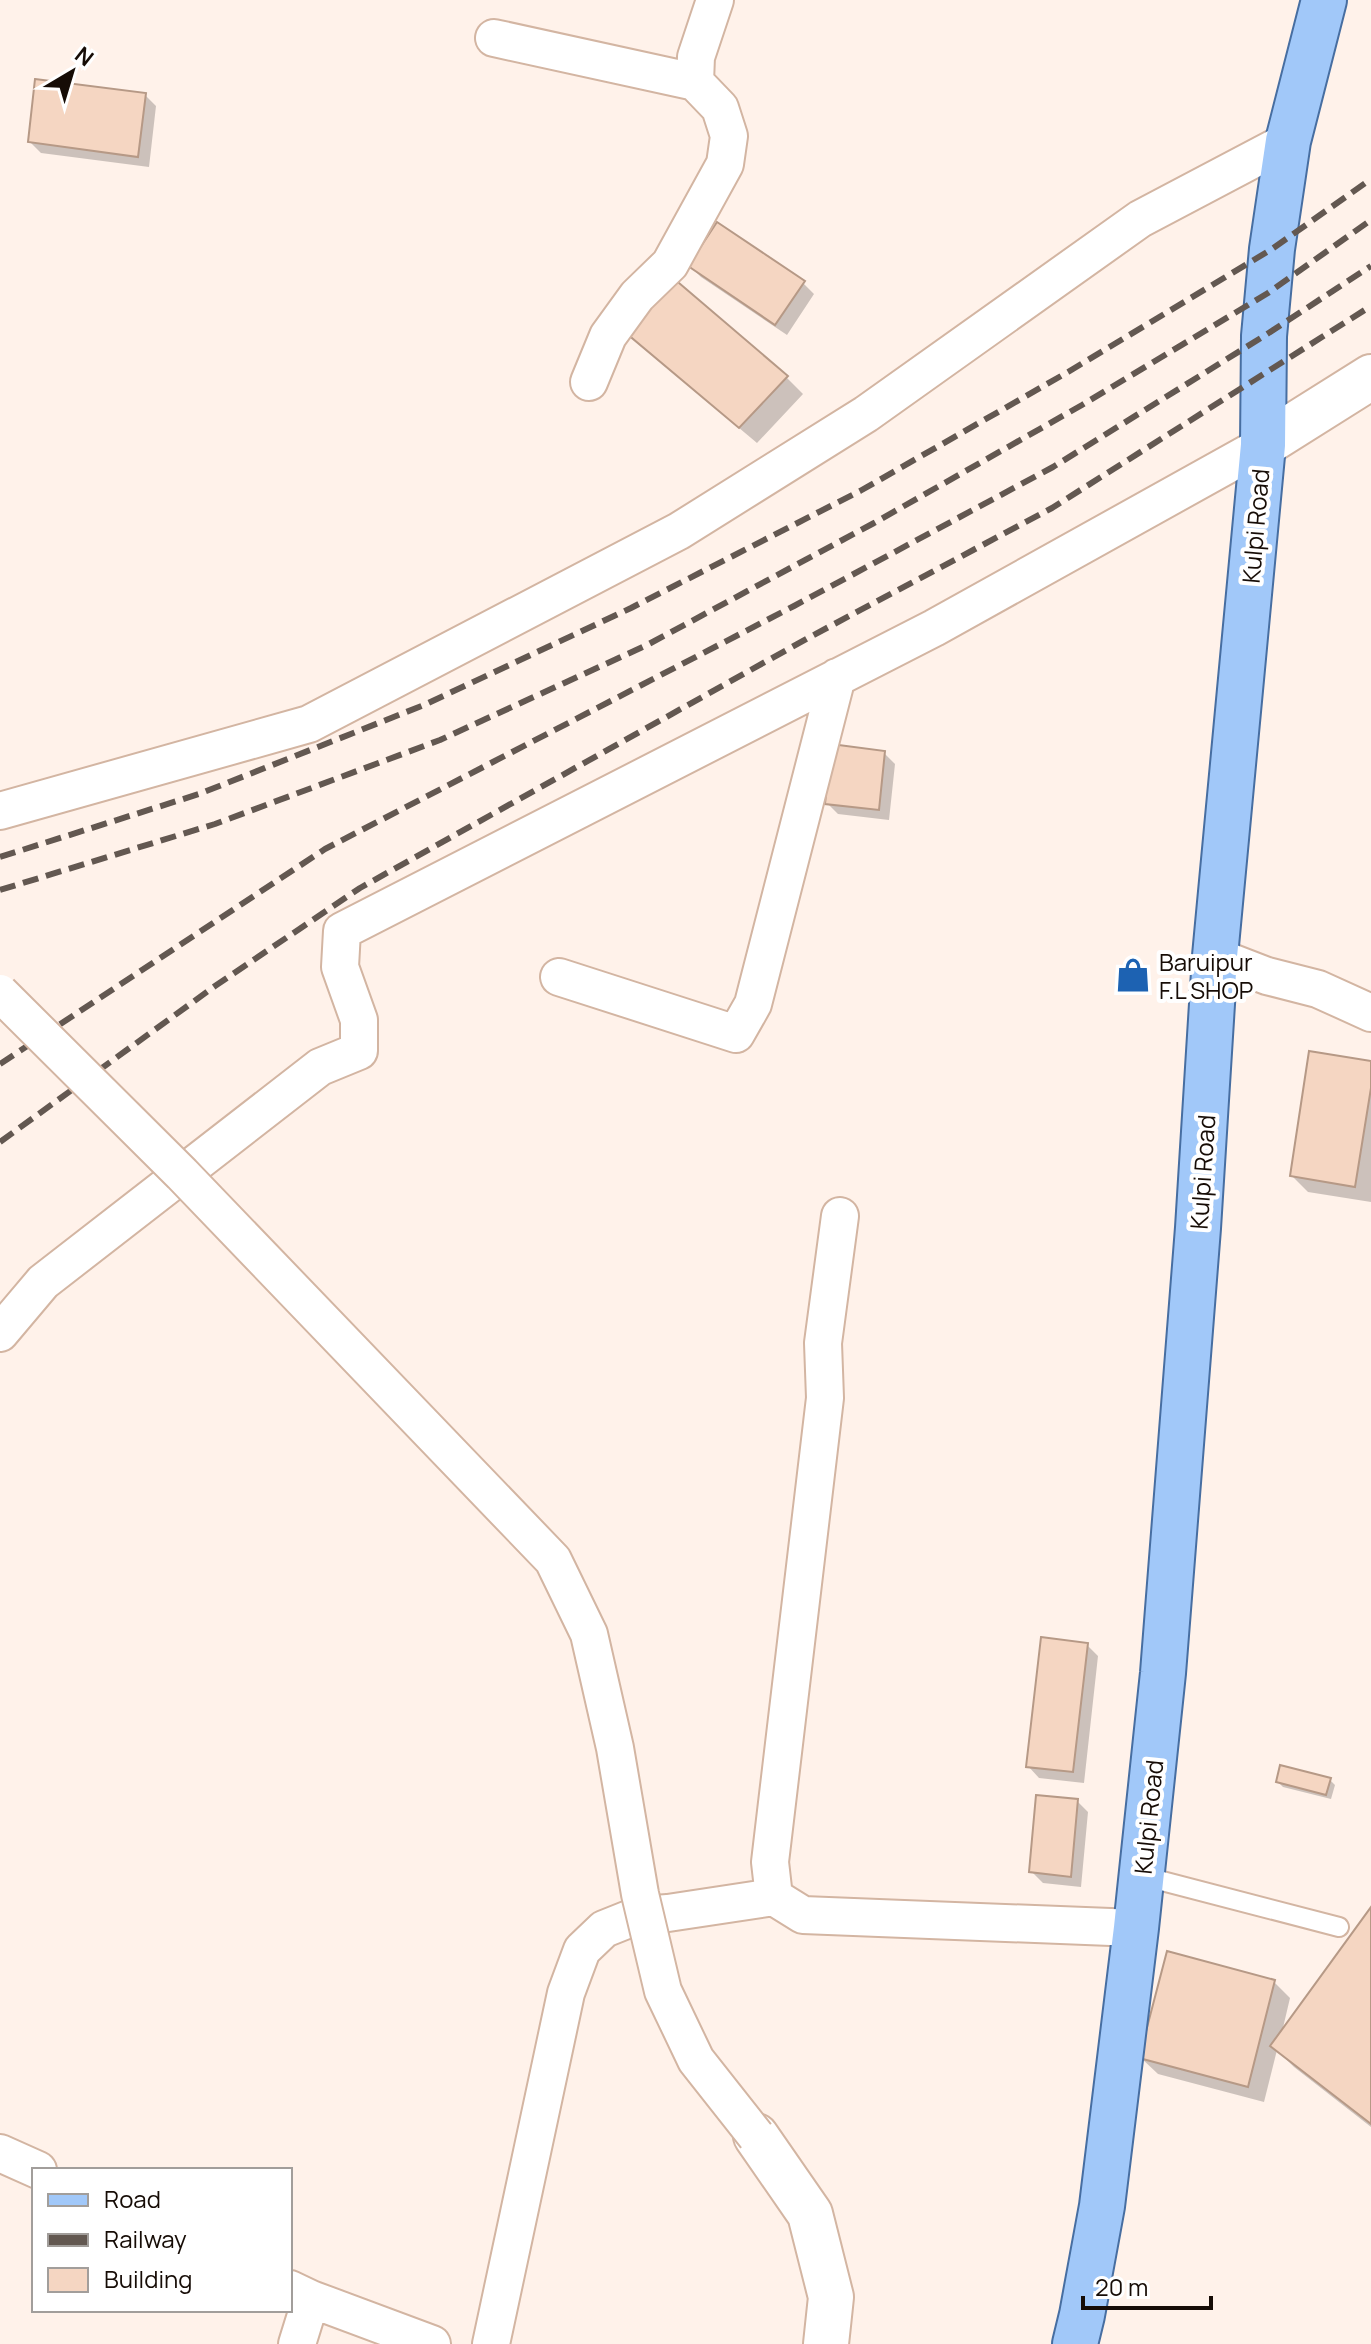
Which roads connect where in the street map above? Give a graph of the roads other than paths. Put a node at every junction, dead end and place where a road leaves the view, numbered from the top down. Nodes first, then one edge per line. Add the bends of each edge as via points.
1 (715, 0) edge
2 (1324, 0) edge
3 (494, 38) dead end
4 (695, 82) junction
5 (1288, 141) junction
6 (1371, 377) edge
7 (589, 382) dead end
8 (1263, 445) junction
9 (837, 677) junction
10 (0, 811) edge
11 (1215, 956) junction
12 (559, 977) dead end
13 (0, 993) edge
14 (1371, 1013) edge
15 (840, 1216) dead end
16 (0, 1333) edge
17 (1131, 1873) junction
18 (774, 1897) junction
19 (1339, 1927) dead end
20 (1136, 1928) junction
21 (756, 2136) joint
22 (0, 2153) edge
23 (34, 2168) edge
24 (301, 2294) edge
25 (297, 2344) edge
26 (432, 2344) edge
27 (491, 2344) edge
28 (826, 2344) edge
29 (1075, 2344) edge

1 - 4 street via 696,57
2 - 5 main road, Kulpi Road
3 - 4 street
4 - 7 street via 720,108 729,136 725,164 670,264 637,296 608,336
5 - 8 main road, Kulpi Road via 1264,336
5 - 10 street via 1140,219 866,414 679,531 309,724
6 - 8 street
8 - 9 street
8 - 11 main road, Kulpi Road
9 - 12 street via 753,1004 736,1034
9 - 16 street via 342,931 340,967 359,1020 359,1051 320,1067 43,1282
11 - 14 street via 1318,989
11 - 17 main road, Kulpi Road via 1163,1673
13 - 21 street, bridge via 553,1560 589,1634 663,1991 696,2060
15 - 18 street via 823,1343 825,1398 770,1862
17 - 19 lane
17 - 20 main road, Kulpi Road
18 - 20 street via 803,1915
18 - 27 street via 639,1915 604,1929 582,1950 566,1993
20 - 29 main road, Kulpi Road via 1102,2206
21 - 28 street via 810,2214 831,2297
22 - 23 street
24 - 25 street
24 - 26 street

